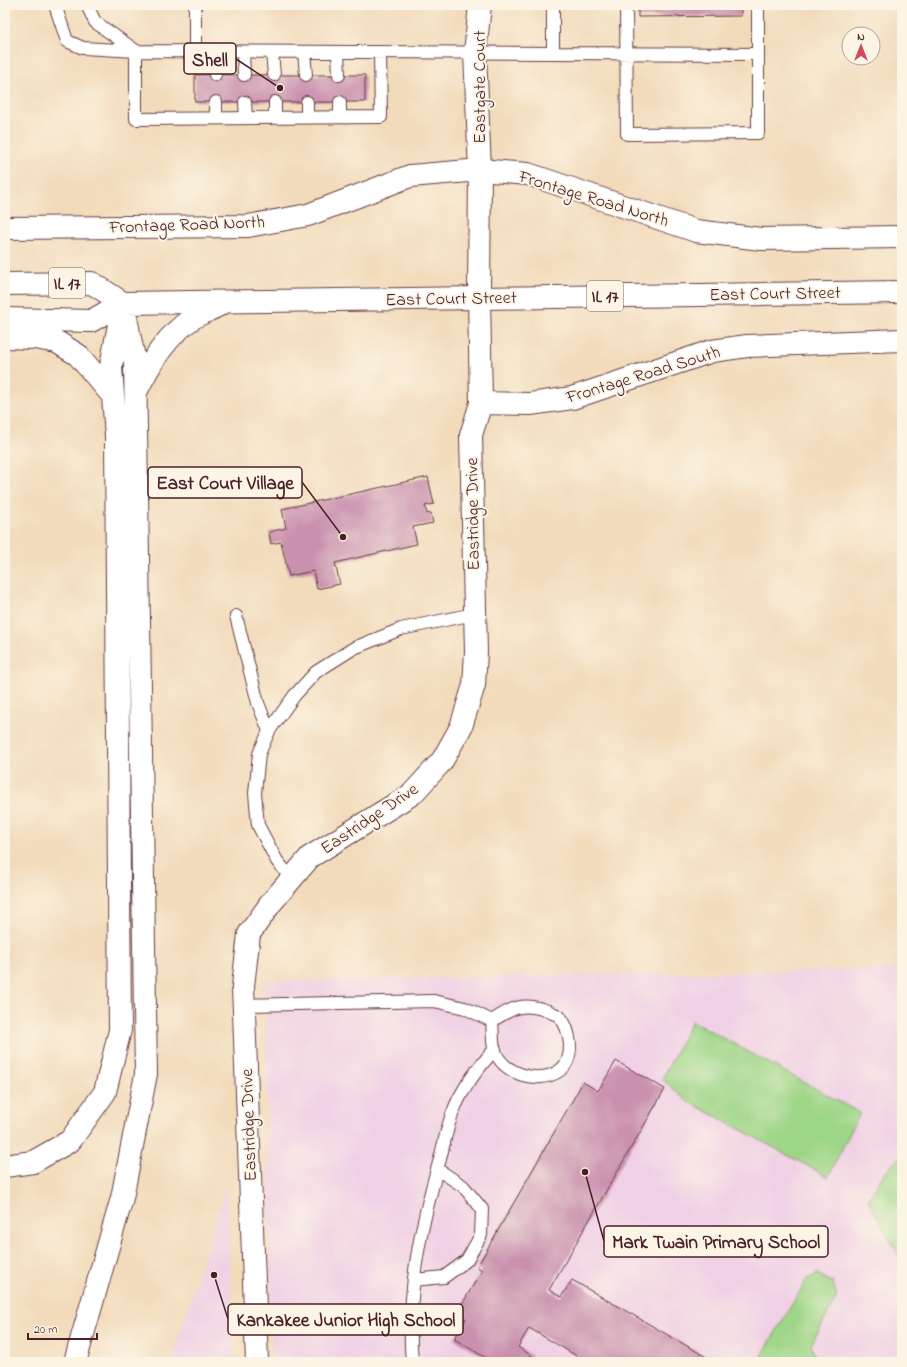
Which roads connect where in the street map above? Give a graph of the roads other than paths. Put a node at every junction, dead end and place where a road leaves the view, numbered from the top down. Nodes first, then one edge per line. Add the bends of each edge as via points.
1 (55, 5) edge
2 (87, 5) edge
3 (195, 5) edge
4 (480, 5) edge
5 (553, 5) edge
6 (626, 5) edge
7 (758, 5) edge
8 (136, 51) junction
9 (195, 51) junction
10 (213, 52) junction
11 (243, 52) junction
12 (272, 52) junction
13 (304, 52) junction
14 (338, 52) junction
15 (380, 52) junction
16 (475, 52) junction
17 (553, 53) junction
18 (626, 54) junction
19 (758, 54) junction
20 (215, 75) dead end
21 (244, 75) dead end
22 (274, 75) dead end
23 (306, 75) dead end
24 (339, 75) dead end
25 (216, 102) dead end
26 (245, 102) dead end
27 (275, 102) dead end
28 (307, 102) dead end
29 (340, 102) dead end
30 (307, 117) junction
31 (340, 117) junction
32 (216, 118) junction
33 (246, 118) junction
34 (275, 118) junction
35 (480, 170) junction
36 (5, 228) edge
37 (902, 237) edge
38 (5, 284) edge
39 (902, 292) edge
40 (479, 297) junction
41 (226, 302) junction
42 (123, 303) junction
43 (5, 319) edge
44 (5, 337) edge
45 (902, 340) edge
46 (136, 393) junction
47 (113, 396) junction
48 (481, 403) junction
49 (474, 614) junction
50 (236, 616) dead end
51 (269, 731) junction
52 (292, 879) junction
53 (243, 1005) junction
54 (492, 1021) junction
55 (495, 1049) junction
56 (5, 1166) edge
57 (437, 1168) junction
58 (414, 1280) junction
59 (75, 1362) edge
60 (256, 1362) edge
61 (412, 1362) edge

1 - 8 lane via 67,42 83,48
2 - 8 lane via 95,22
3 - 9 lane
4 - 16 main road, Eastgate Court
5 - 17 lane
6 - 18 lane
7 - 19 lane
8 - 9 lane
8 - 32 lane via 136,119
9 - 10 lane
10 - 11 lane
10 - 20 lane
11 - 12 lane
11 - 21 lane
12 - 13 lane
12 - 22 lane
13 - 14 lane
13 - 23 lane
14 - 15 lane
14 - 24 lane
15 - 16 lane
15 - 31 lane via 381,117
16 - 17 lane
16 - 35 main road, Eastgate Court
17 - 18 lane
18 - 19 lane
18 - 19 lane via 627,134 758,133
25 - 32 lane
26 - 33 lane
27 - 34 lane
28 - 30 lane
29 - 31 lane
30 - 31 lane
30 - 34 lane
32 - 33 lane
33 - 34 lane
35 - 36 main road, Frontage Road North via 410,176 308,215 248,226
35 - 37 main road, Frontage Road North via 528,174 696,231 761,239
35 - 40 main road, Eastridge Drive
38 - 42 main road, IL 17 via 92,283
39 - 40 main road, East Court Street / IL 17
40 - 41 main road, East Court Street / IL 17
40 - 48 main road, Eastridge Drive
41 - 42 main road, East Court Street / IL 17
41 - 46 main road via 193,318 169,338 146,372
42 - 43 main road, East Court Street / IL 17 via 91,321
42 - 46 main road via 135,363
42 - 47 main road via 111,366
44 - 47 main road via 57,342 78,355
45 - 48 main road, Frontage Road South via 747,346 712,351 572,398 530,404
46 - 59 main road via 146,1074 122,1198
47 - 56 main road via 116,436 120,1030 105,1092 70,1141 33,1162
48 - 49 main road, Eastridge Drive via 471,435
49 - 51 lane via 401,629 354,648 316,672 294,696
49 - 52 main road, Eastridge Drive via 474,685 460,727 442,761 412,794 310,857
50 - 51 lane via 258,703
51 - 52 lane via 259,754 255,793 258,825 277,861
52 - 53 main road, Eastridge Drive via 271,903 250,934
53 - 54 lane via 434,1001 465,1008
53 - 60 main road, Eastridge Drive
54 - 55 lane
54 - 55 lane via 511,1008 533,1006 558,1016 568,1032 571,1053 560,1070 542,1077 520,1075 504,1065
55 - 57 lane via 471,1076 453,1111
57 - 58 lane
57 - 58 lane via 463,1186 482,1209 481,1235 468,1260 444,1277
58 - 61 lane via 410,1303

